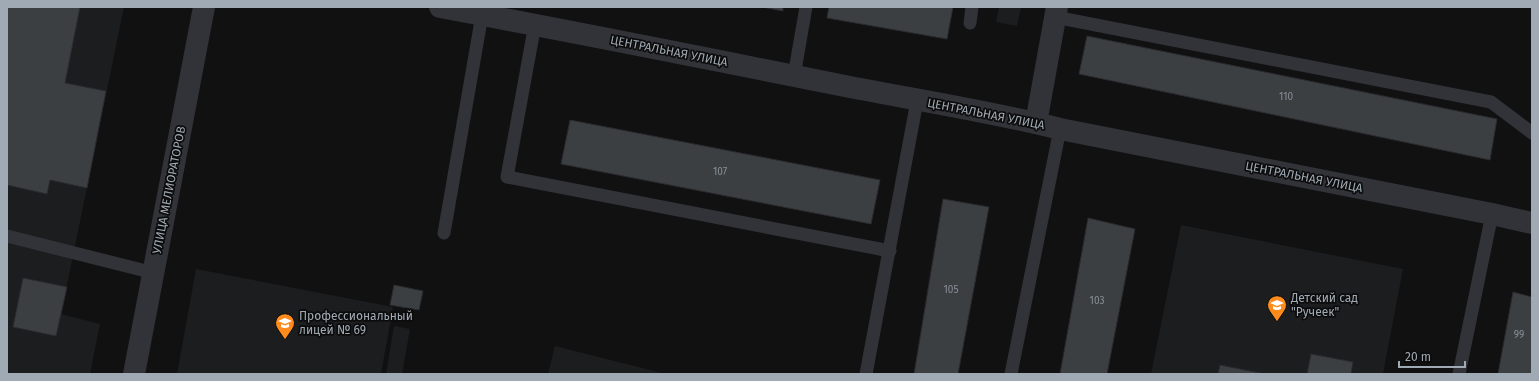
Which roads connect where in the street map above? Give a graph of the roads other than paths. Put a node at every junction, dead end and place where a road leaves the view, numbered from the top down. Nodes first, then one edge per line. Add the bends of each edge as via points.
1 (204, 7) edge
2 (440, 7) edge
3 (806, 7) edge
4 (972, 7) edge
5 (1056, 12) edge
6 (482, 15) junction
7 (535, 24) junction
8 (970, 24) dead end
9 (794, 76) junction
10 (917, 100) junction
11 (1036, 123) junction
12 (1060, 129) junction
13 (1532, 133) edge
14 (1492, 214) junction
15 (1532, 223) edge
16 (444, 233) dead end
17 (7, 236) edge
18 (890, 251) junction
19 (154, 273) junction
20 (134, 374) edge
21 (866, 374) edge
22 (1011, 374) edge
23 (1459, 374) edge

1 - 19 street, УЛИЦА МЕЛИОРАТОРОВ
2 - 6 street, ЦЕНТРАЛЬНАЯ УЛИЦА
3 - 9 lane
4 - 8 lane
5 - 11 street
5 - 13 lane via 1491,102
6 - 7 street, ЦЕНТРАЛЬНАЯ УЛИЦА
6 - 16 lane
7 - 9 street, ЦЕНТРАЛЬНАЯ УЛИЦА
7 - 18 lane via 507,177
9 - 10 street, ЦЕНТРАЛЬНАЯ УЛИЦА
10 - 11 street, ЦЕНТРАЛЬНАЯ УЛИЦА
10 - 18 lane
11 - 12 street, ЦЕНТРАЛЬНАЯ УЛИЦА
12 - 14 street, ЦЕНТРАЛЬНАЯ УЛИЦА
12 - 22 lane
14 - 15 street, ЦЕНТРАЛЬНАЯ УЛИЦА
14 - 23 lane
17 - 19 lane
18 - 21 lane
19 - 20 street, УЛИЦА МЕЛИОРАТОРОВ

